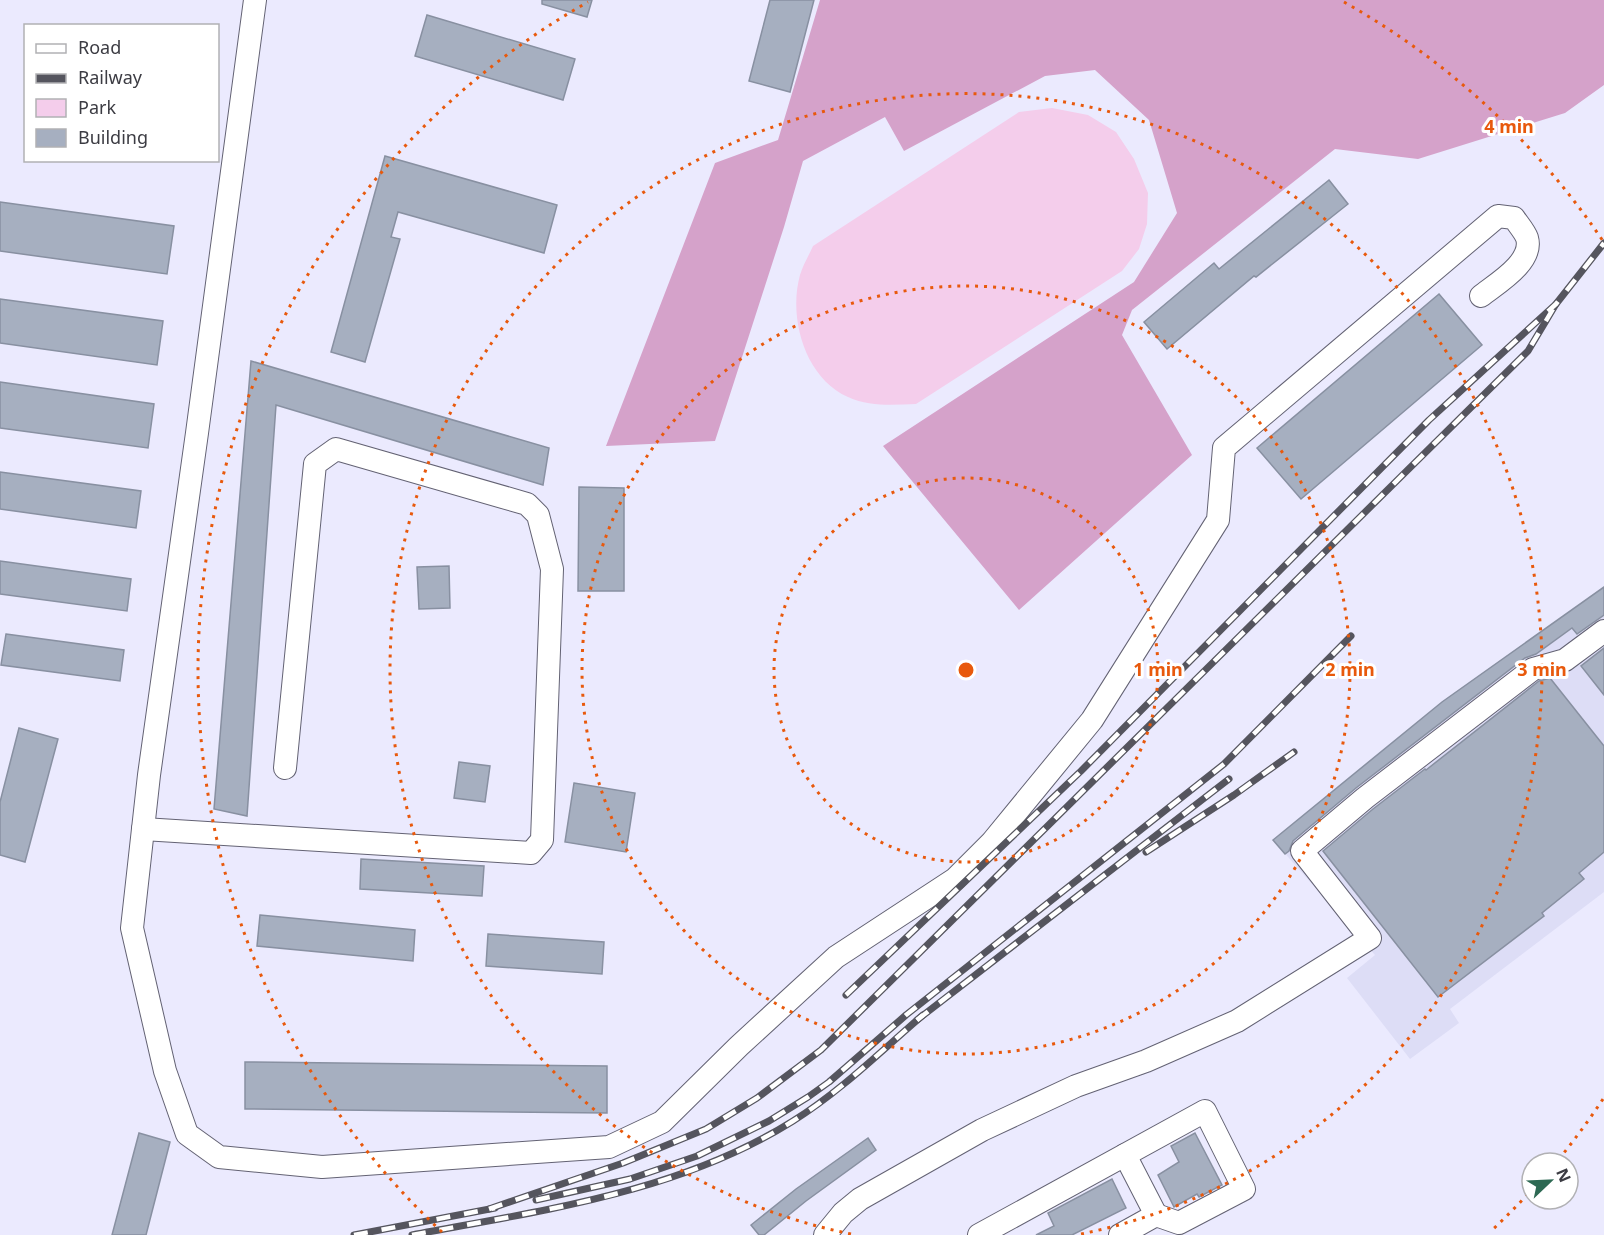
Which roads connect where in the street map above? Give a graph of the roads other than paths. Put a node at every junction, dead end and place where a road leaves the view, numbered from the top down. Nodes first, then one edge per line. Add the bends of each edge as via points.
1 (255, 0) edge
2 (1481, 296) dead end
3 (1604, 631) edge
4 (285, 768) dead end
5 (143, 829) junction
6 (1125, 1155) junction
7 (1156, 1215) junction
8 (825, 1235) edge
9 (979, 1235) edge
10 (1120, 1235) edge

1 - 5 lane
2 - 5 lane via 1517,268 1527,247 1527,238 1514,218 1498,216 1224,448 1218,520 1092,720 992,842 955,879 836,957 662,1122 609,1147 322,1167 219,1156 211,1151 187,1134 183,1124 165,1071 132,928
3 - 8 lane via 1565,660 1533,669 1302,851 1370,938 1237,1021 1146,1061 1076,1086 962,1141 860,1199
4 - 5 lane via 315,464 336,449 527,504 538,515 552,569 542,840 531,853
6 - 7 lane
6 - 7 lane via 1205,1111 1244,1189 1179,1223
6 - 9 lane
7 - 10 lane

